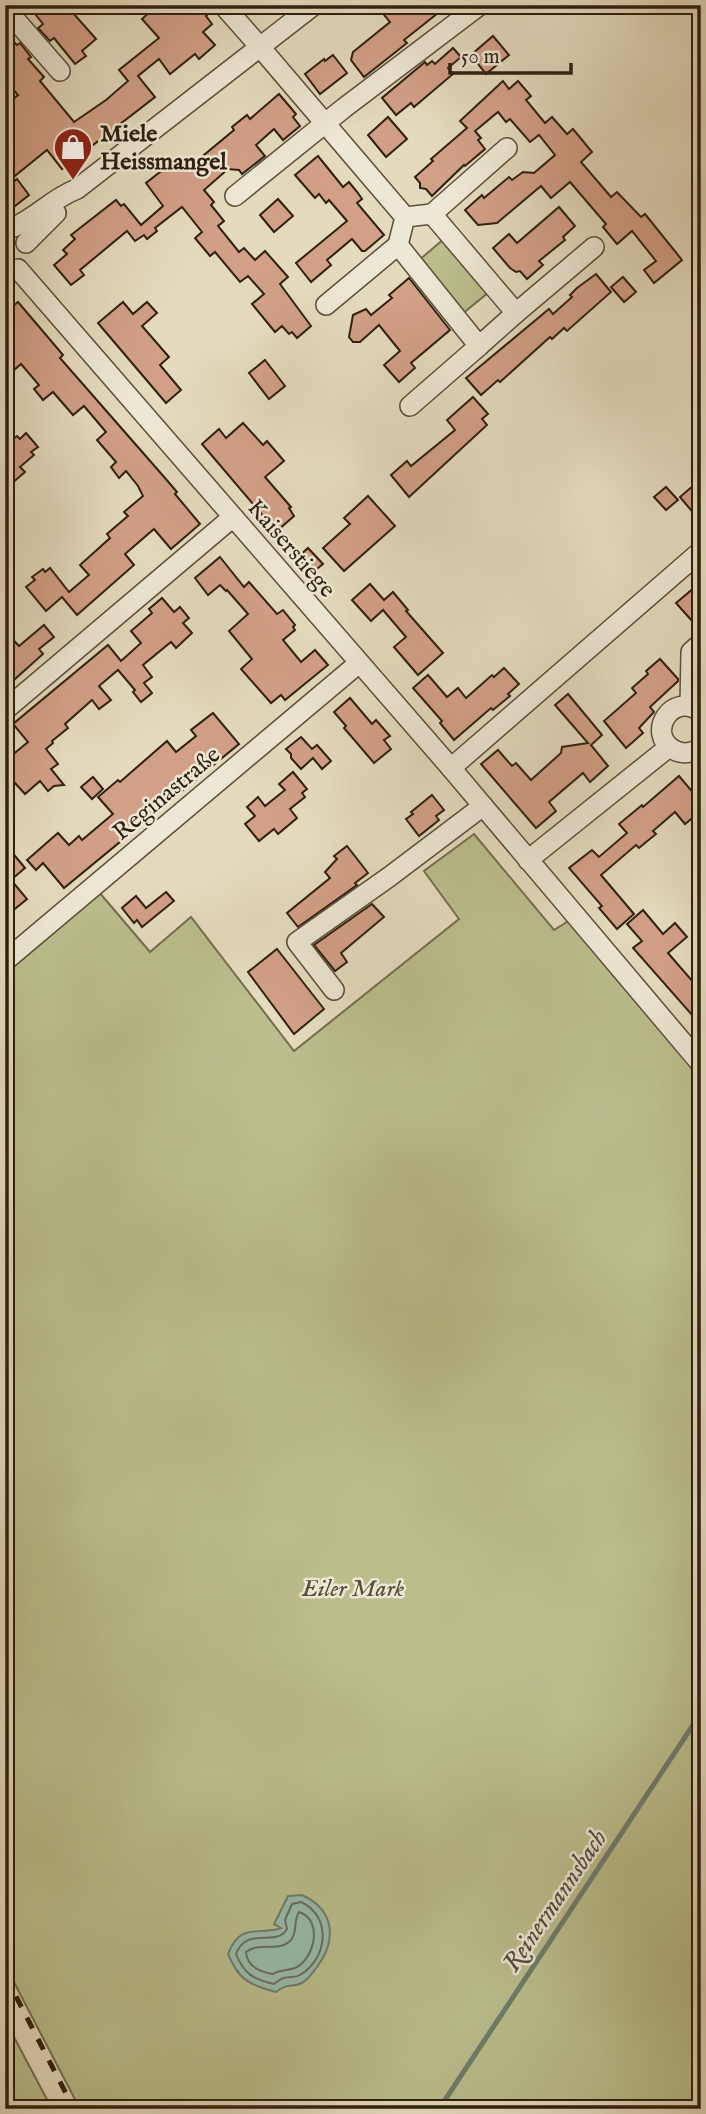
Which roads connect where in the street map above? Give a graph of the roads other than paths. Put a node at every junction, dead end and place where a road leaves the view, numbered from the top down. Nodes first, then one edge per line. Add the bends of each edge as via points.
1 (223, 5) edge
2 (313, 5) edge
3 (480, 5) edge
4 (5, 8) edge
5 (260, 47) junction
6 (60, 71) dead end
7 (326, 123) junction
8 (507, 148) dead end
9 (77, 189) junction
10 (235, 197) dead end
11 (432, 214) junction
12 (404, 217) junction
13 (10, 225) edge
14 (26, 243) junction
15 (398, 245) junction
16 (594, 247) dead end
17 (12, 273) edge
18 (326, 305) dead end
19 (516, 313) junction
20 (479, 346) junction
21 (410, 406) dead end
22 (233, 517) junction
23 (701, 551) edge
24 (701, 643) edge
25 (359, 663) junction
26 (695, 709) edge
27 (5, 710) edge
28 (669, 747) junction
29 (701, 748) edge
30 (451, 768) junction
31 (484, 806) junction
32 (528, 860) junction
33 (5, 961) edge
34 (334, 990) dead end
35 (701, 1064) edge

1 - 5 street
2 - 5 street
3 - 7 street
4 - 6 street
5 - 7 street
5 - 9 street
7 - 10 street
7 - 12 street
8 - 11 street
9 - 13 street
9 - 14 street
11 - 12 street
11 - 19 street
12 - 15 street
13 - 14 street
14 - 17 street via 26,256
15 - 18 street
15 - 20 street
16 - 19 street
17 - 22 street, Kaiserstiege
19 - 20 street
20 - 21 street
22 - 25 street, Kaiserstiege
22 - 27 street
23 - 30 street
24 - 26 street via 691,652
25 - 30 street, Kaiserstiege
25 - 33 street, Reginastraße
26 - 28 street via 680,706 665,717 661,727
28 - 29 street via 680,753
28 - 32 street
30 - 31 street, Kaiserstiege
31 - 32 street, Kaiserstiege
31 - 34 street via 297,942
32 - 35 street, Kaiserstiege

